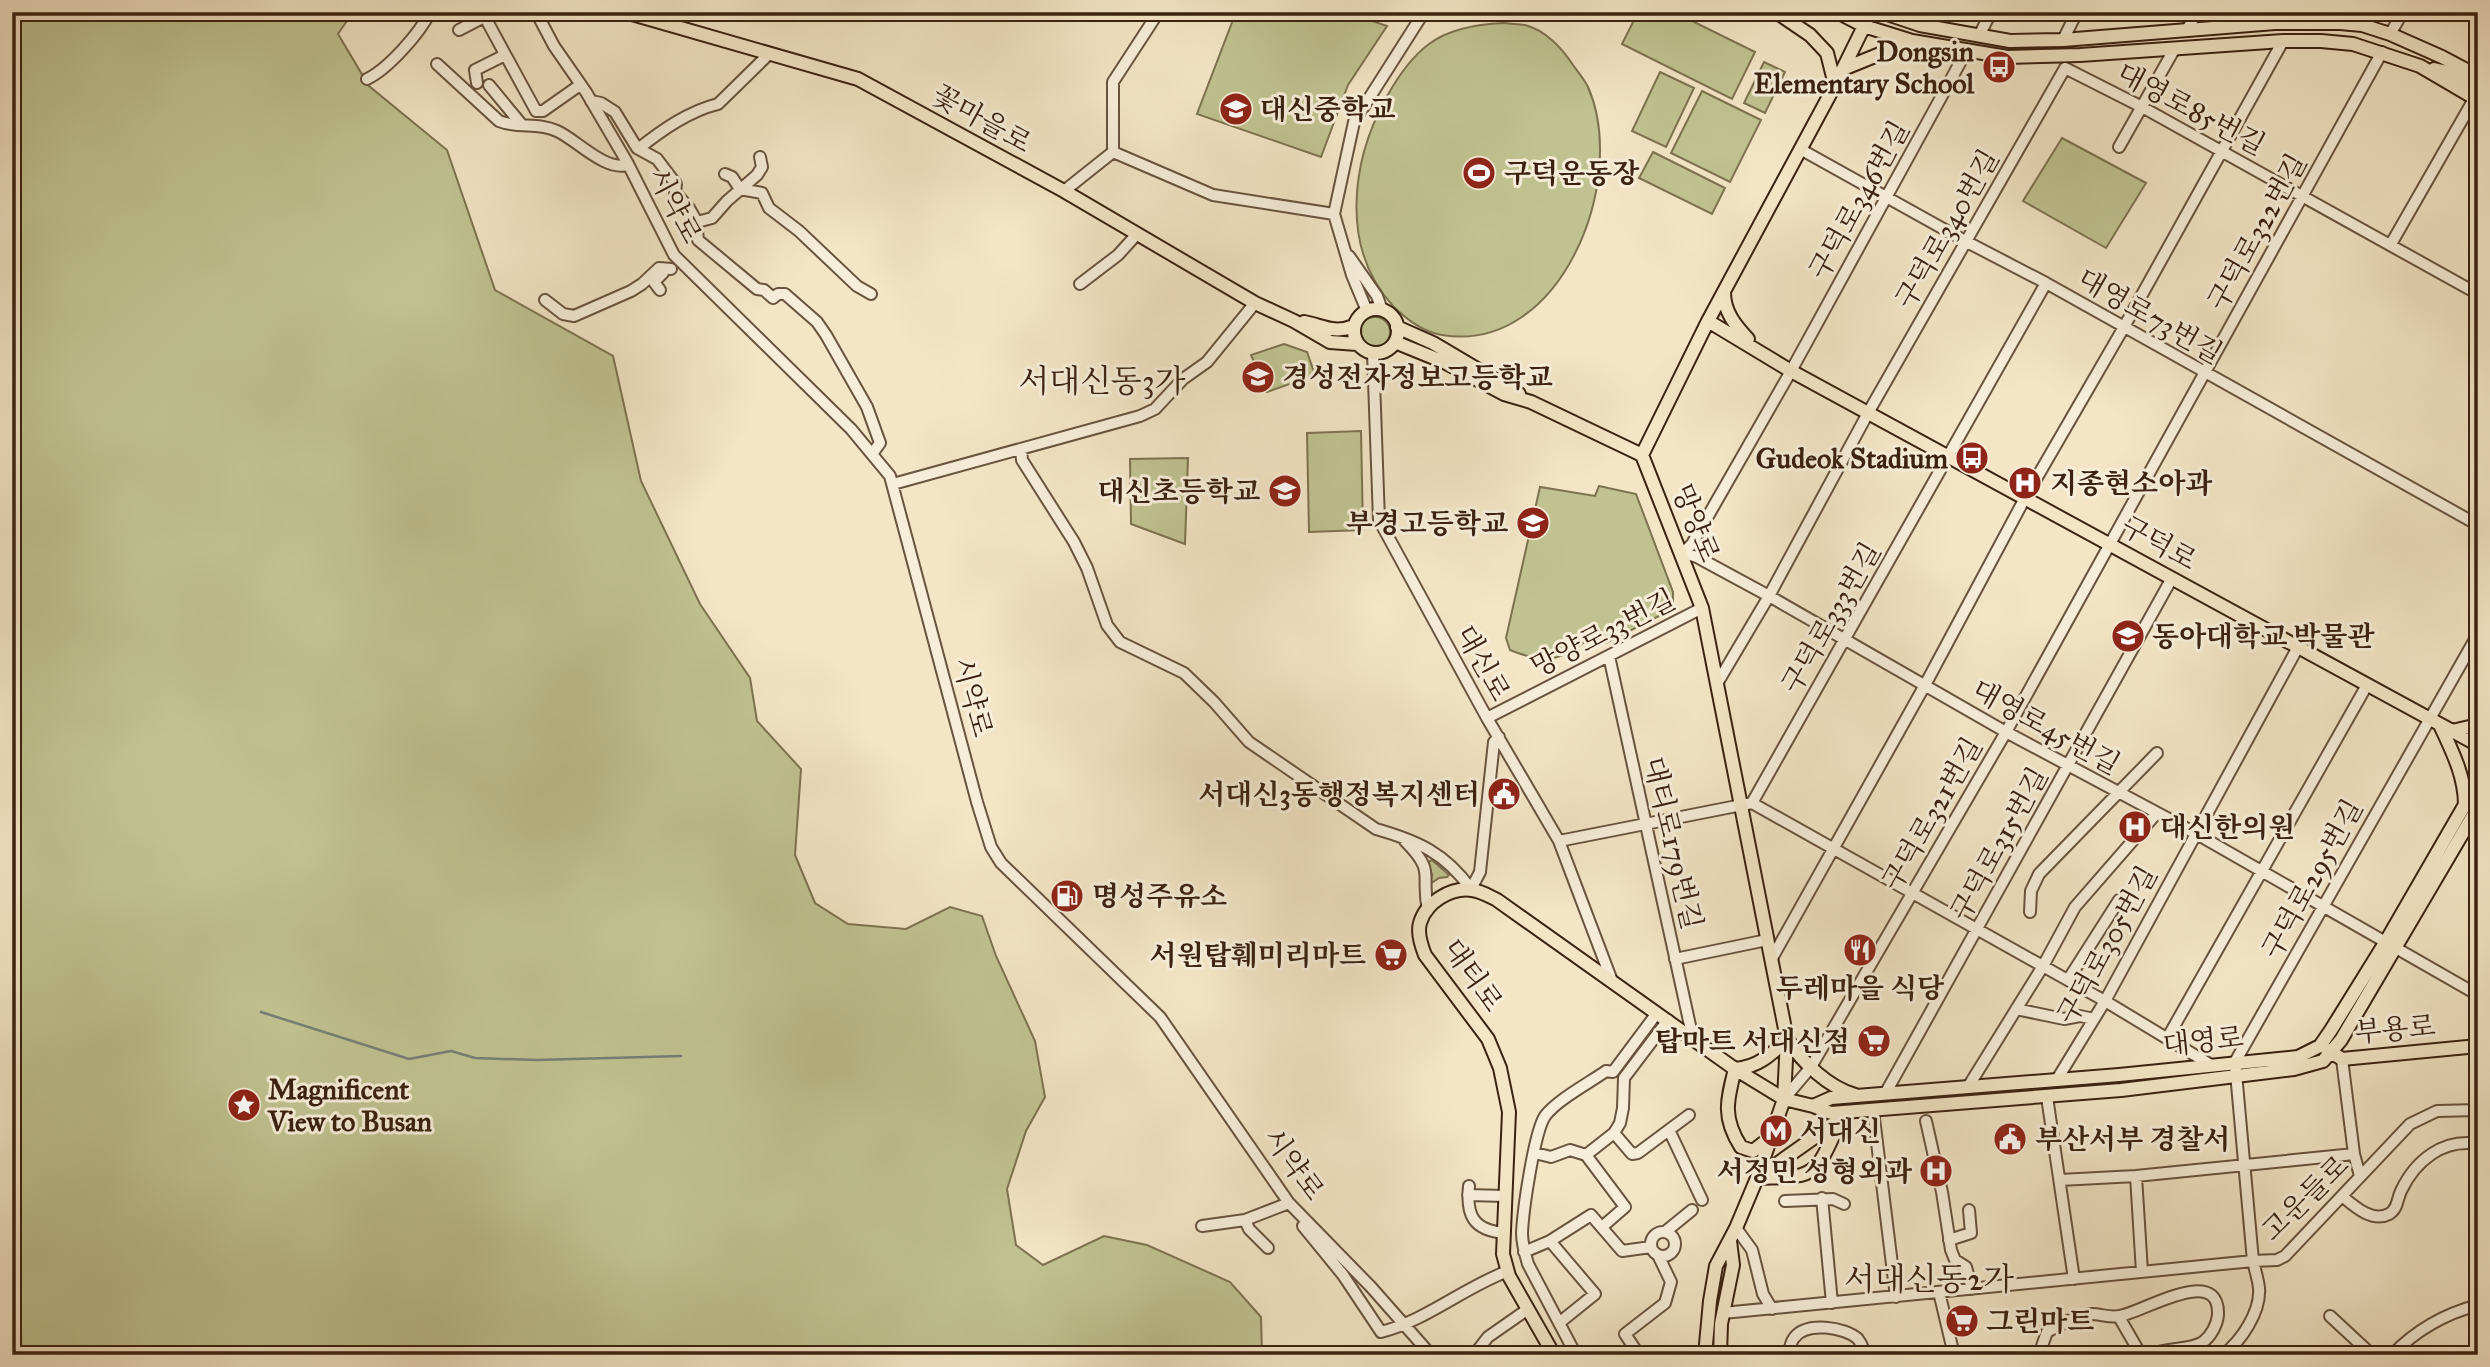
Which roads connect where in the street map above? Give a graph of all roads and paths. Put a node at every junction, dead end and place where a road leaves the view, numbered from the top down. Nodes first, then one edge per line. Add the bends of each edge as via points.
1 (430, 12) edge
2 (536, 12) edge
3 (625, 12) edge
4 (1154, 12) edge
5 (1424, 12) edge
6 (1776, 12) edge
7 (1837, 12) edge
8 (1871, 12) edge
9 (1881, 12) edge
10 (1991, 12) edge
11 (2077, 12) edge
12 (2197, 12) edge
13 (2403, 12) edge
14 (487, 14) edge
15 (2297, 18) edge
16 (1864, 26) junction
17 (459, 30) dead end
18 (2187, 30) junction
19 (2390, 34) junction
20 (1979, 36) junction
21 (2080, 38) junction
22 (2063, 40) junction
23 (1912, 41) junction
24 (2283, 41) junction
25 (2175, 48) junction
26 (1967, 50) junction
27 (2382, 52) junction
28 (769, 54) junction
29 (505, 55) junction
30 (2080, 55) junction
31 (2063, 62) junction
32 (437, 64) dead end
33 (1843, 69) junction
34 (2478, 76) edge
35 (368, 79) dead end
36 (477, 83) dead end
37 (489, 85) dead end
38 (580, 85) junction
39 (1835, 85) junction
40 (2477, 95) edge
41 (591, 101) junction
42 (2142, 107) junction
43 (522, 125) junction
44 (2119, 147) dead end
45 (638, 149) junction
46 (1800, 149) junction
47 (2221, 151) junction
48 (1113, 152) junction
49 (760, 157) dead end
50 (628, 165) junction
51 (725, 174) dead end
52 (740, 189) junction
53 (1064, 191) junction
54 (2302, 196) junction
55 (1886, 197) junction
56 (1334, 214) junction
57 (696, 222) junction
58 (1137, 234) junction
59 (1967, 242) junction
60 (2391, 244) junction
61 (1348, 254) junction
62 (674, 264) junction
63 (2046, 283) junction
64 (1080, 284) dead end
65 (786, 285) dead end
66 (660, 290) dead end
67 (1724, 291) junction
68 (2478, 293) edge
69 (871, 294) dead end
70 (545, 300) dead end
71 (793, 301) junction
72 (1255, 303) junction
73 (1382, 310) junction
74 (1367, 311) junction
75 (1294, 321) junction
76 (1708, 321) junction
77 (1354, 326) junction
78 (1397, 327) junction
79 (2124, 327) junction
80 (1395, 342) junction
81 (1357, 344) junction
82 (1373, 353) junction
83 (1763, 354) junction
84 (1791, 371) junction
85 (2204, 373) junction
86 (1531, 402) junction
87 (1868, 413) junction
88 (1021, 449) junction
89 (872, 454) junction
90 (1642, 454) junction
91 (1949, 457) junction
92 (893, 484) junction
93 (2025, 498) junction
94 (2478, 525) edge
95 (2109, 543) junction
96 (1683, 553) junction
97 (2172, 578) junction
98 (1769, 596) junction
99 (1702, 608) junction
100 (2478, 634) edge
101 (1844, 639) junction
102 (2298, 647) junction
103 (1609, 656) junction
104 (1718, 682) junction
105 (1925, 685) junction
106 (2367, 685) junction
107 (1487, 718) junction
108 (2440, 725) junction
109 (2478, 725) edge
110 (2006, 733) junction
111 (1499, 737) junction
112 (2478, 745) edge
113 (2157, 753) dead end
114 (2068, 766) junction
115 (2478, 782) edge
116 (2117, 793) junction
117 (1747, 804) junction
118 (2472, 806) edge
119 (2156, 814) junction
120 (1645, 824) junction
121 (2195, 833) junction
122 (1401, 836) junction
123 (1559, 841) junction
124 (1833, 848) junction
125 (2263, 872) junction
126 (1471, 889) junction
127 (1913, 892) junction
128 (2119, 900) dead end
129 (2323, 904) junction
130 (1428, 909) junction
131 (2030, 912) dead end
132 (1978, 929) junction
133 (1767, 940) junction
134 (2389, 945) junction
135 (1675, 959) junction
136 (1771, 960) junction
137 (2043, 966) junction
138 (2068, 980) junction
139 (1612, 981) junction
140 (2477, 993) edge
141 (2105, 1001) junction
142 (2016, 1009) junction
143 (1662, 1017) junction
144 (2094, 1019) junction
145 (2168, 1037) junction
146 (1693, 1039) junction
147 (1787, 1039) junction
148 (2478, 1046) edge
149 (2331, 1052) junction
150 (2235, 1062) junction
151 (2211, 1065) junction
152 (1811, 1067) junction
153 (1735, 1069) junction
154 (2236, 1076) junction
155 (2056, 1081) junction
156 (1968, 1087) junction
157 (1885, 1094) junction
158 (1859, 1096) junction
159 (2047, 1097) junction
160 (1784, 1099) junction
161 (1814, 1106) junction
162 (1873, 1110) junction
163 (2478, 1110) edge
164 (1850, 1112) junction
165 (1689, 1115) dead end
166 (1926, 1121) dead end
167 (1669, 1130) junction
168 (1614, 1133) junction
169 (1771, 1136) junction
170 (2478, 1144) edge
171 (1535, 1153) junction
172 (2354, 1154) junction
173 (1586, 1155) junction
174 (2244, 1164) junction
175 (2136, 1176) junction
176 (2360, 1176) junction
177 (1757, 1178) junction
178 (2060, 1181) junction
179 (1505, 1196) junction
180 (2342, 1196) junction
181 (1822, 1198) junction
182 (1702, 1200) dead end
183 (1785, 1201) dead end
184 (1286, 1204) junction
185 (1844, 1204) dead end
186 (1692, 1210) dead end
187 (1969, 1210) dead end
188 (1245, 1220) junction
189 (1202, 1226) dead end
190 (1602, 1227) junction
191 (1737, 1228) junction
192 (1504, 1233) junction
193 (1665, 1233) junction
194 (1949, 1240) junction
195 (1550, 1241) junction
196 (1730, 1241) junction
197 (1268, 1248) dead end
198 (1655, 1251) junction
199 (1524, 1252) junction
200 (2253, 1261) junction
201 (1508, 1271) junction
202 (2143, 1272) junction
203 (2074, 1279) junction
204 (1972, 1289) junction
205 (1939, 1292) junction
206 (1896, 1297) junction
207 (1832, 1303) junction
208 (2478, 1305) edge
209 (1528, 1309) junction
210 (1772, 1310) junction
211 (1723, 1313) junction
212 (2330, 1316) dead end
213 (2119, 1317) junction
214 (1559, 1323) junction
215 (1405, 1326) junction
216 (2478, 1351) edge
217 (1431, 1355) edge
218 (1474, 1355) edge
219 (1554, 1355) edge
220 (1576, 1355) edge
221 (1639, 1355) edge
222 (1705, 1355) edge
223 (1720, 1355) edge
224 (1788, 1355) edge
225 (1866, 1355) edge
226 (1954, 1355) edge
227 (2044, 1355) edge
228 (2141, 1355) edge
229 (2151, 1355) edge
230 (2223, 1355) edge
231 (2372, 1355) edge
232 (2392, 1355) edge
233 (2472, 1355) edge

1 - 35 street via 417,34
2 - 38 street, 시약로
3 - 28 main road, 꽃마을로
4 - 48 street via 1154,19 1113,82
5 - 56 street via 1354,122
6 - 39 main road via 1810,35 1827,54
7 - 16 main road
8 - 16 main road
9 - 20 main road via 1920,26
10 - 20 street
11 - 22 street
12 - 18 street
13 - 19 street
14 - 17 street
14 - 29 street
15 - 18 main road
15 - 19 main road via 2362,25
16 - 23 main road
16 - 33 main road
18 - 21 main road
19 - 34 main road
20 - 22 main road via 2010,41
21 - 22 main road
21 - 30 main road via 2065,45 2065,50
23 - 26 main road
23 - 33 main road
24 - 25 main road
24 - 27 main road via 2353,44
24 - 47 street
25 - 30 main road
25 - 42 street
26 - 31 main road
26 - 55 street, 구덕로346번길
27 - 40 main road via 2456,74
27 - 54 street, 구덕로322번길
28 - 45 street via 718,103 664,128
28 - 53 main road, 꽃마을로 via 858,79
29 - 36 street via 474,70
29 - 38 street via 538,112
30 - 31 main road
31 - 42 street, 대영로85번길
31 - 59 street, 구덕로340번길
32 - 43 street via 499,121 511,127
33 - 39 main road
37 - 43 street
38 - 41 street, 시약로
39 - 46 main road
40 - 60 street
41 - 45 street via 615,112
41 - 50 street, 시약로
42 - 44 street
42 - 47 street, 대영로85번길
43 - 50 street via 558,131 589,153 618,166
45 - 57 street via 657,159
46 - 55 street, 대영로73번길
46 - 67 main road
47 - 54 street, 대영로85번길
47 - 79 street
48 - 53 street
48 - 56 street via 1213,195
49 - 52 street via 762,167 757,175
50 - 62 street, 시약로
51 - 52 street
52 - 57 street via 712,218
52 - 69 street via 762,192 769,208
53 - 58 main road, 꽃마을로
54 - 60 street, 대영로85번길
54 - 85 street, 구덕로322번길
55 - 59 street, 대영로73번길
55 - 84 street, 구덕로346번길
56 - 61 street
57 - 71 street via 700,242 754,288 773,298 785,294
58 - 64 street
58 - 72 main road, 꽃마을로
59 - 63 street, 대영로73번길
59 - 87 street, 구덕로340번길
60 - 68 street, 대영로85번길
61 - 73 street
61 - 74 street
62 - 66 street via 655,279
62 - 70 street via 659,268 631,291 574,316 563,314
62 - 89 street, 시약로
63 - 79 street, 대영로73번길
63 - 91 street, 구덕로333번길
65 - 71 street via 795,296
67 - 76 main road
67 - 83 main road via 1725,308 1733,322
71 - 89 street via 817,322 867,407 880,443
72 - 75 main road, 꽃마을로
72 - 88 street via 1207,362 1155,409
73 - 74 main road
73 - 78 main road
74 - 77 main road
75 - 77 main road, 꽃마을로 via 1331,331
75 - 81 main road, 꽃마을로 via 1331,342
76 - 83 main road, 구덕로
76 - 90 main road
77 - 81 main road
78 - 80 main road
78 - 86 main road via 1433,343
79 - 85 street, 대영로73번길
79 - 93 street
80 - 82 main road via 1390,349
80 - 86 main road via 1504,394
81 - 82 main road, 꽃마을로
82 - 107 street, 대신로 via 1379,520
83 - 84 main road, 구덕로
84 - 87 main road, 구덕로
84 - 96 street, 구덕로346번길
85 - 94 street, 대영로73번길
85 - 95 street, 구덕로322번길
86 - 90 main road
87 - 91 main road, 구덕로
87 - 98 street, 구덕로340번길
88 - 92 street
88 - 122 street via 1022,460 1074,542 1107,625 1119,642 1184,673 1249,742 1377,829
89 - 92 street, 시약로
90 - 96 main road, 망양로
91 - 93 main road, 구덕로
91 - 101 street, 구덕로333번길
92 - 184 street, 시약로 via 991,847 1001,863 1160,1017
93 - 95 main road, 구덕로
93 - 105 street
95 - 97 main road, 구덕로
95 - 110 street, 구덕로321번길
96 - 98 street, 대영로45번길
96 - 99 main road, 망양로
97 - 102 main road, 구덕로
97 - 114 street, 구덕로315번길
98 - 101 street, 대영로45번길
98 - 104 street, 구덕로340번길
99 - 103 street, 망양로33번길
99 - 104 main road, 망양로
100 - 108 street, 구덕로295번길
101 - 105 street, 대영로45번길
101 - 117 street, 구덕로333번길
102 - 106 main road, 구덕로
102 - 121 street, 구덕로305번길
103 - 107 street, 망양로33번길
103 - 120 street, 대티로179번길
104 - 117 main road, 망양로
105 - 110 street, 대영로45번길
105 - 124 street
106 - 108 main road, 구덕로
106 - 125 street
107 - 111 street, 대신로
108 - 109 main road
108 - 112 main road, 구덕로
108 - 118 main road
108 - 129 street, 구덕로295번길
110 - 114 street, 대영로45번길
110 - 127 street, 구덕로321번길
111 - 123 street, 대신로
111 - 126 street via 1494,742 1480,872
113 - 116 street
114 - 116 street, 대영로45번길
114 - 132 street, 구덕로315번길
115 - 118 main road
116 - 119 street, 대영로45번길
116 - 131 street via 2039,874 2031,891
117 - 120 street
117 - 124 street
117 - 133 main road, 망양로
118 - 134 main road
119 - 121 street, 대영로45번길
119 - 137 street via 2075,907
120 - 123 street
120 - 135 street, 대티로179번길
121 - 125 street, 대영로45번길
121 - 141 street, 구덕로305번길
122 - 126 street via 1433,850
122 - 130 street via 1425,865
123 - 139 street, 대신로
124 - 127 street
124 - 136 street
125 - 129 street, 대영로45번길
125 - 145 street
126 - 130 main road, 대티로 via 1448,893
126 - 139 main road via 1497,900
127 - 132 street
127 - 152 street, 구덕로321번길
128 - 138 street
129 - 134 street, 대영로45번길
129 - 150 street, 구덕로295번길
130 - 179 main road, 대티로 via 1419,929 1425,955 1488,1039 1500,1068 1508,1112
132 - 137 street
132 - 157 street, 구덕로315번길
133 - 135 street
133 - 136 main road, 망양로
134 - 140 street, 대영로45번길
134 - 149 main road
135 - 146 street, 대티로179번길
136 - 147 main road, 망양로
137 - 138 street
137 - 142 street
138 - 141 street
139 - 143 main road
141 - 144 street, 구덕로305번길
141 - 145 street
142 - 144 street via 2064,1019
142 - 156 street
143 - 146 main road
143 - 168 street via 1624,1078 1623,1108
143 - 171 street via 1614,1072 1606,1071 1545,1117
144 - 155 street, 구덕로305번길
145 - 151 street
146 - 153 main road
147 - 152 main road
147 - 153 main road via 1765,1059
147 - 160 main road, 망양로
148 - 149 main road, 부용로
149 - 150 main road, 대영로
149 - 154 main road, 대영로 via 2310,1066
149 - 172 street
150 - 151 main road, 대영로
150 - 154 street
151 - 155 main road, 대영로
152 - 158 main road
152 - 160 street, 구덕로321번길
153 - 160 main road
153 - 169 main road via 1727,1117 1741,1147 1752,1151
154 - 159 main road, 대영로
154 - 174 street
155 - 156 main road, 대영로
156 - 157 main road, 대영로
157 - 158 main road, 대영로
158 - 161 main road, 대영로 via 1831,1098
159 - 162 main road, 대영로
159 - 178 street
160 - 161 main road, 대영로
160 - 169 main road, 망양로
161 - 164 main road, 대영로 via 1831,1113
162 - 164 main road, 대영로
162 - 206 street
163 - 176 street, 고운들로 via 2423,1116
164 - 177 main road
164 - 177 main road via 1812,1170
165 - 167 street
166 - 194 street
167 - 168 street via 1632,1154
167 - 182 street
168 - 173 street
169 - 177 main road, 망양로
170 - 180 street via 2465,1142 2435,1150 2407,1179 2395,1209 2387,1216 2363,1212
171 - 173 street via 1551,1157 1570,1150
171 - 199 street via 1522,1231
172 - 174 street
172 - 176 street
173 - 190 street via 1625,1208
174 - 175 street
174 - 200 street
175 - 178 street
175 - 202 street
176 - 180 street, 고운들로
177 - 191 main road, 망양로
178 - 203 street
179 - 192 main road, 대티로
179 - 192 street via 1469,1190 1470,1211 1480,1226
180 - 200 street, 고운들로 via 2285,1255
181 - 183 street
181 - 185 street
181 - 207 street
184 - 188 street
184 - 215 street, 시약로
184 - 215 street via 1381,1332
186 - 193 street
187 - 194 street via 1970,1233
188 - 189 street
188 - 197 street
190 - 195 street via 1591,1215
190 - 198 street via 1622,1251
191 - 196 main road, 망양로
191 - 210 street via 1752,1250
192 - 201 main road, 대티로
193 - 198 street via 1654,1236
193 - 198 street via 1672,1236 1674,1247 1666,1256
194 - 204 street via 1955,1260 1966,1267
195 - 199 street
195 - 214 street via 1595,1294
196 - 211 main road via 1733,1265
196 - 222 main road, 망양로 via 1716,1266
198 - 221 street via 1671,1282 1665,1303 1625,1334
199 - 214 street
200 - 202 street, 고운들로
200 - 230 street via 2259,1291 2255,1312
201 - 209 main road, 대티로
201 - 215 street
202 - 203 street, 고운들로
203 - 204 street, 고운들로
204 - 205 street, 고운들로
205 - 206 street, 고운들로
205 - 226 street
206 - 207 street, 고운들로
207 - 210 street, 고운들로
208 - 232 street via 2425,1326
209 - 218 street via 1488,1337
209 - 219 main road, 대티로
210 - 211 street, 고운들로
211 - 223 main road
212 - 231 street
213 - 227 street via 2091,1314 2066,1322 2047,1332
213 - 228 street
213 - 229 street via 2198,1290 2215,1301 2217,1324 2202,1342
214 - 220 street
215 - 217 street, 시약로
216 - 233 street
224 - 225 street via 1798,1334 1812,1329 1842,1330 1856,1338

